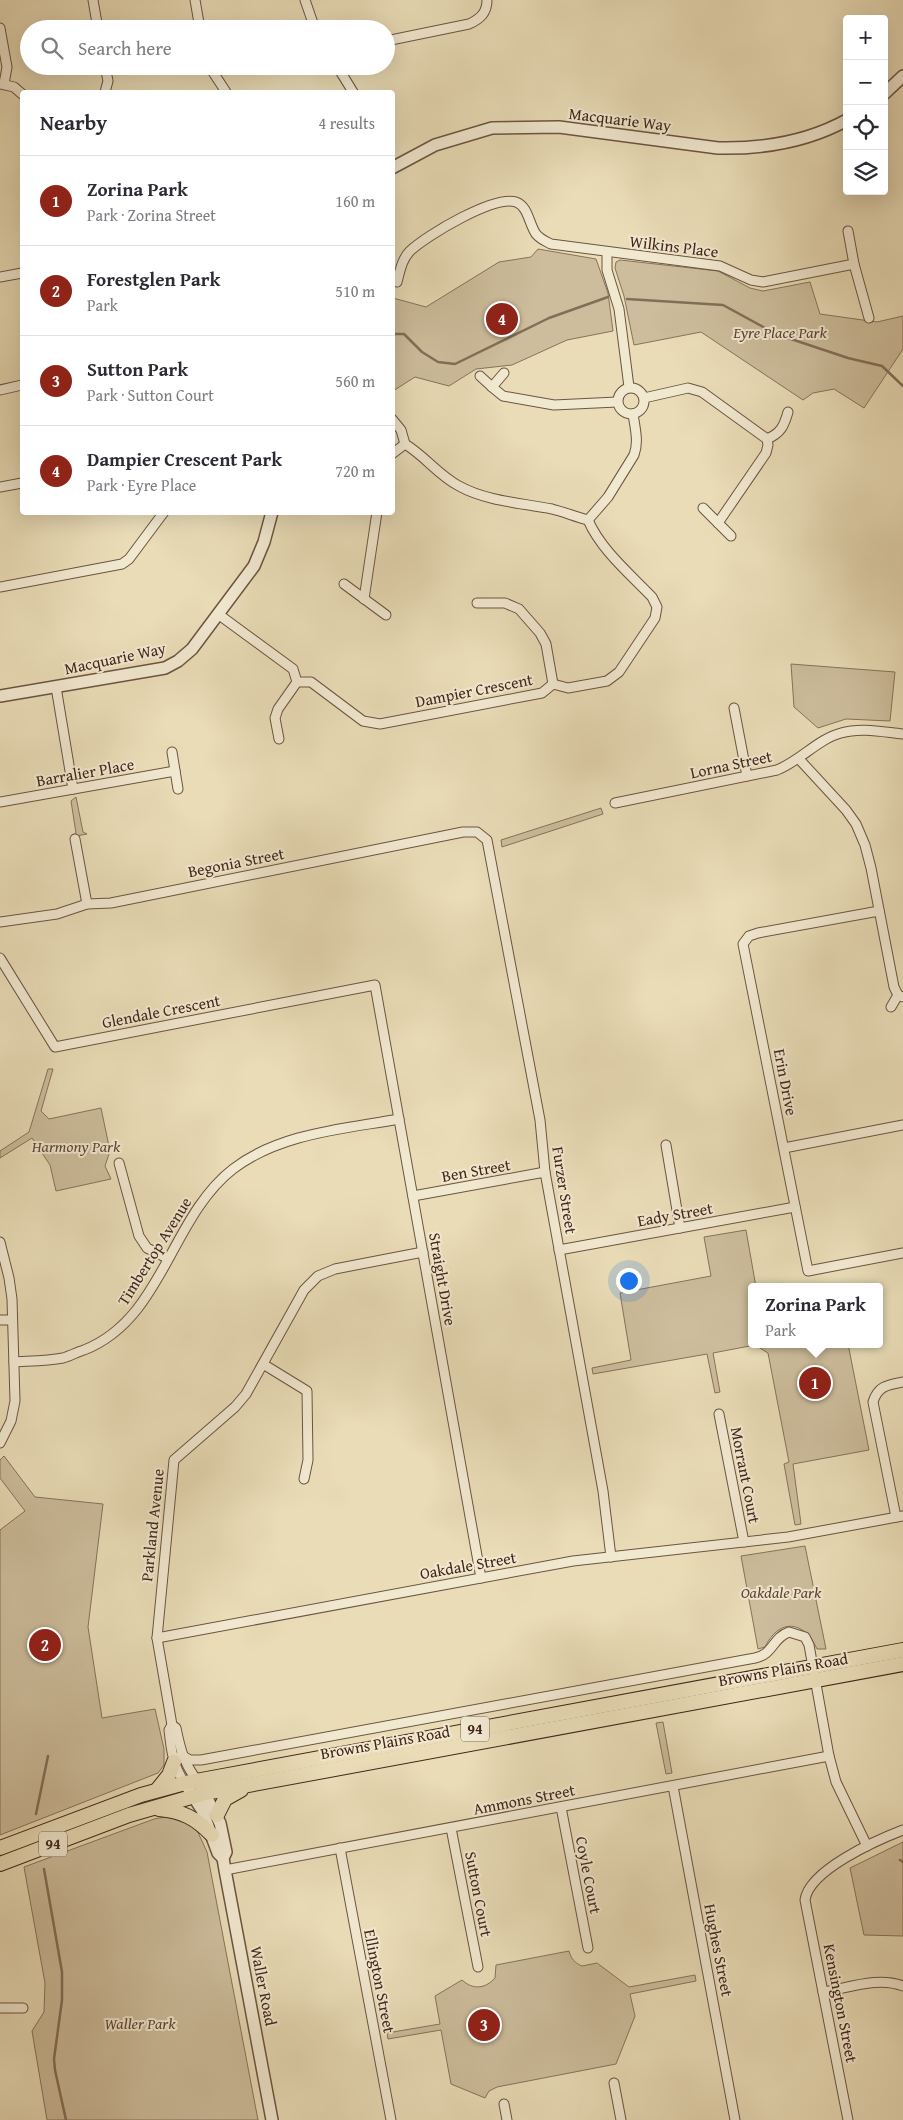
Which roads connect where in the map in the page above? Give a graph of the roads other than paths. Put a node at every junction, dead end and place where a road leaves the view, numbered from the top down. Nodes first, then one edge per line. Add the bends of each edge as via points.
1 (93, 0) edge
2 (195, 0) edge
3 (305, 0) edge
4 (487, 0) edge
5 (96, 20) edge
6 (198, 20) edge
7 (313, 20) edge
8 (0, 28) edge
9 (395, 38) edge
10 (107, 75) edge
11 (215, 75) edge
12 (343, 75) edge
13 (903, 76) edge
14 (2, 84) edge
15 (105, 90) edge
16 (225, 90) edge
17 (352, 90) edge
18 (888, 90) edge
19 (20, 92) edge
20 (843, 122) edge
21 (395, 163) edge
22 (848, 231) dead end
23 (607, 252) junction
24 (854, 264) junction
25 (20, 273) edge
26 (0, 277) edge
27 (397, 282) dead end
28 (869, 318) dead end
29 (504, 373) dead end
30 (480, 376) dead end
31 (20, 385) edge
32 (492, 387) junction
33 (629, 387) junction
34 (0, 390) edge
35 (644, 398) junction
36 (617, 402) junction
37 (788, 412) dead end
38 (633, 414) junction
39 (395, 423) edge
40 (767, 439) junction
41 (405, 444) junction
42 (395, 452) edge
43 (20, 483) edge
44 (0, 487) edge
45 (704, 508) dead end
46 (162, 515) edge
47 (271, 515) edge
48 (377, 515) edge
49 (588, 520) junction
50 (718, 523) junction
51 (731, 536) dead end
52 (344, 584) dead end
53 (0, 587) edge
54 (364, 599) junction
55 (477, 602) dead end
56 (218, 614) junction
57 (386, 615) dead end
58 (297, 682) junction
59 (553, 684) junction
60 (56, 687) junction
61 (0, 696) edge
62 (734, 708) dead end
63 (903, 734) edge
64 (279, 739) dead end
65 (172, 752) dead end
66 (799, 759) junction
67 (175, 771) junction
68 (747, 776) junction
69 (73, 789) junction
70 (178, 789) dead end
71 (0, 802) edge
72 (615, 803) dead end
73 (477, 832) joint
74 (75, 840) dead end
75 (87, 904) junction
76 (879, 910) junction
77 (0, 922) edge
78 (0, 958) edge
79 (375, 985) joint
80 (900, 996) edge
81 (891, 1007) dead end
82 (399, 1119) junction
83 (903, 1125) edge
84 (666, 1145) dead end
85 (784, 1148) junction
86 (120, 1163) dead end
87 (545, 1172) junction
88 (413, 1196) junction
89 (795, 1207) junction
90 (680, 1228) junction
91 (0, 1242) edge
92 (559, 1250) junction
93 (423, 1252) junction
94 (903, 1253) edge
95 (167, 1258) junction
96 (0, 1320) edge
97 (12, 1320) junction
98 (14, 1362) junction
99 (263, 1364) junction
100 (903, 1382) edge
101 (719, 1414) dead end
102 (0, 1443) edge
103 (304, 1479) dead end
104 (899, 1516) edge
105 (744, 1542) junction
106 (611, 1557) junction
107 (481, 1578) junction
108 (157, 1638) junction
109 (903, 1650) edge
110 (903, 1664) edge
111 (813, 1666) junction
112 (815, 1680) junction
113 (829, 1756) junction
114 (178, 1759) junction
115 (191, 1782) junction
116 (255, 1784) junction
117 (672, 1786) junction
118 (157, 1790) junction
119 (199, 1795) junction
120 (561, 1807) junction
121 (148, 1809) junction
122 (217, 1815) junction
123 (451, 1828) junction
124 (903, 1830) edge
125 (212, 1835) junction
126 (867, 1846) junction
127 (0, 1848) edge
128 (340, 1848) junction
129 (0, 1864) edge
130 (224, 1864) junction
131 (588, 1948) dead end
132 (478, 1967) dead end
133 (903, 1986) edge
134 (823, 1992) junction
135 (0, 2008) edge
136 (23, 2008) dead end
137 (614, 2083) dead end
138 (504, 2104) dead end
139 (272, 2120) edge
140 (391, 2120) edge
141 (507, 2120) edge
142 (621, 2120) edge
143 (735, 2120) edge
144 (848, 2120) edge

1 - 5 street
2 - 6 street
3 - 7 street
4 - 9 street via 484,13 469,24
8 - 14 street via 7,67
10 - 15 street
11 - 16 street
12 - 17 street
13 - 18 street
14 - 19 street
20 - 21 street, Macquarie Way via 813,136 742,148 718,148 559,127 492,128 435,145
22 - 24 street
23 - 24 street, Wilkins Place via 720,266 763,282
23 - 27 street, Wilkins Place via 542,240 535,233 524,208 518,203 502,201 446,225 410,252 401,265
23 - 33 street via 607,270 619,309
24 - 28 street
25 - 26 street
29 - 32 street
30 - 32 street
31 - 34 street
32 - 36 street via 503,396 554,405
33 - 35 street via 640,391
33 - 36 street via 622,391
35 - 38 street via 643,406
35 - 40 street via 695,389
36 - 38 street via 624,413
37 - 40 street via 783,428
38 - 49 street via 637,448 608,497
39 - 41 street
40 - 50 street via 766,453
41 - 42 street
41 - 49 street via 445,478 475,494
43 - 44 street
45 - 50 street
46 - 53 street via 122,564
47 - 56 street, Macquarie Way via 254,566
48 - 54 street
49 - 59 street, Dampier Crescent via 602,543 652,597 657,607 656,618 620,672 607,681 568,688
50 - 51 street
52 - 54 street
54 - 57 street
55 - 59 street via 505,603 519,609 546,644
56 - 58 street via 293,669
56 - 60 street, Macquarie Way via 192,649 165,668
58 - 59 street, Dampier Crescent via 311,682 362,721 380,724 542,693
58 - 64 street via 275,718
60 - 61 street, Macquarie Way
60 - 69 street
62 - 68 street
63 - 66 street, Lorna Street via 859,730 840,733
65 - 67 street
66 - 68 street, Lorna Street via 777,770
66 - 76 street via 856,824 867,852
67 - 69 street, Barralier Place
67 - 70 street
68 - 72 street, Lorna Street
69 - 71 street, Barralier Place
73 - 75 street, Begonia Street via 463,832 121,901
73 - 87 street, Furzer Street via 487,840 490,851 540,1120
74 - 75 street
75 - 77 street, Begonia Street via 57,914
76 - 80 street via 894,987
76 - 85 street, Erin Drive via 758,932 743,944
78 - 79 street, Glendale Crescent via 55,1047
79 - 82 street, Straight Drive
80 - 81 street
82 - 88 street, Straight Drive
82 - 95 street, Timbertop Avenue via 278,1144 234,1168 194,1211
83 - 85 street
84 - 90 street
85 - 89 street, Erin Drive
86 - 95 street via 139,1236 147,1248
87 - 88 street, Ben Street
87 - 92 street, Furzer Street
88 - 93 street, Straight Drive
89 - 90 street, Eady Street
89 - 94 street, Erin Drive via 808,1271
90 - 92 street, Eady Street
91 - 97 street via 9,1278
92 - 106 street, Furzer Street via 603,1491
93 - 99 street, Parkland Avenue via 335,1269 318,1276 304,1290
93 - 107 street, Straight Drive
95 - 98 street, Timbertop Avenue via 131,1318 113,1334 64,1358
96 - 97 street
97 - 98 street
98 - 102 street via 15,1400 11,1421
99 - 103 street via 307,1391 308,1460
99 - 108 street, Parkland Avenue via 235,1407 174,1460
100 - 104 street via 885,1386 876,1392 873,1402
101 - 105 street, Morrant Court
104 - 105 street, Oakdale Street
105 - 106 street, Oakdale Street
106 - 107 street, Oakdale Street
107 - 108 street, Oakdale Street
108 - 114 street, Parkland Avenue via 172,1725 169,1730
109 - 111 main road, Browns Plains Road / 94
110 - 112 main road, Browns Plains Road / 94
111 - 112 street
111 - 114 street, Browns Plains Road via 807,1640 800,1634 789,1632 780,1636 766,1655 755,1658 211,1759
111 - 115 main road, Browns Plains Road / 94
112 - 113 street
112 - 116 main road, Browns Plains Road / 94
113 - 117 street, Ammons Street
113 - 126 street via 836,1782
114 - 115 street, Parkland Avenue
114 - 118 main road
115 - 118 main road, Browns Plains Road / 94
115 - 119 street, Waller Road
116 - 119 main road, Browns Plains Road / 94
116 - 122 main road via 225,1799
117 - 120 street, Ammons Street
117 - 143 street, Hughes Street
118 - 127 main road, Browns Plains Road / 94
119 - 121 main road, Browns Plains Road / 94
119 - 122 street, Waller Road
119 - 125 street, Waller Road
120 - 123 street, Ammons Street
120 - 131 street, Coyle Court
121 - 125 main road via 174,1810 189,1816
121 - 129 main road, Browns Plains Road / 94
122 - 130 street, Waller Road via 226,1852
123 - 128 street, Ammons Street
123 - 132 street, Sutton Court
124 - 126 street
125 - 130 street, Waller Road
126 - 134 street, Kensington Street via 848,1855 806,1892
128 - 130 street, Ammons Street
128 - 140 street, Ellington Street
130 - 139 street, Waller Road
133 - 134 street via 886,1982
134 - 144 street, Kensington Street
135 - 136 street
137 - 142 street
138 - 141 street

